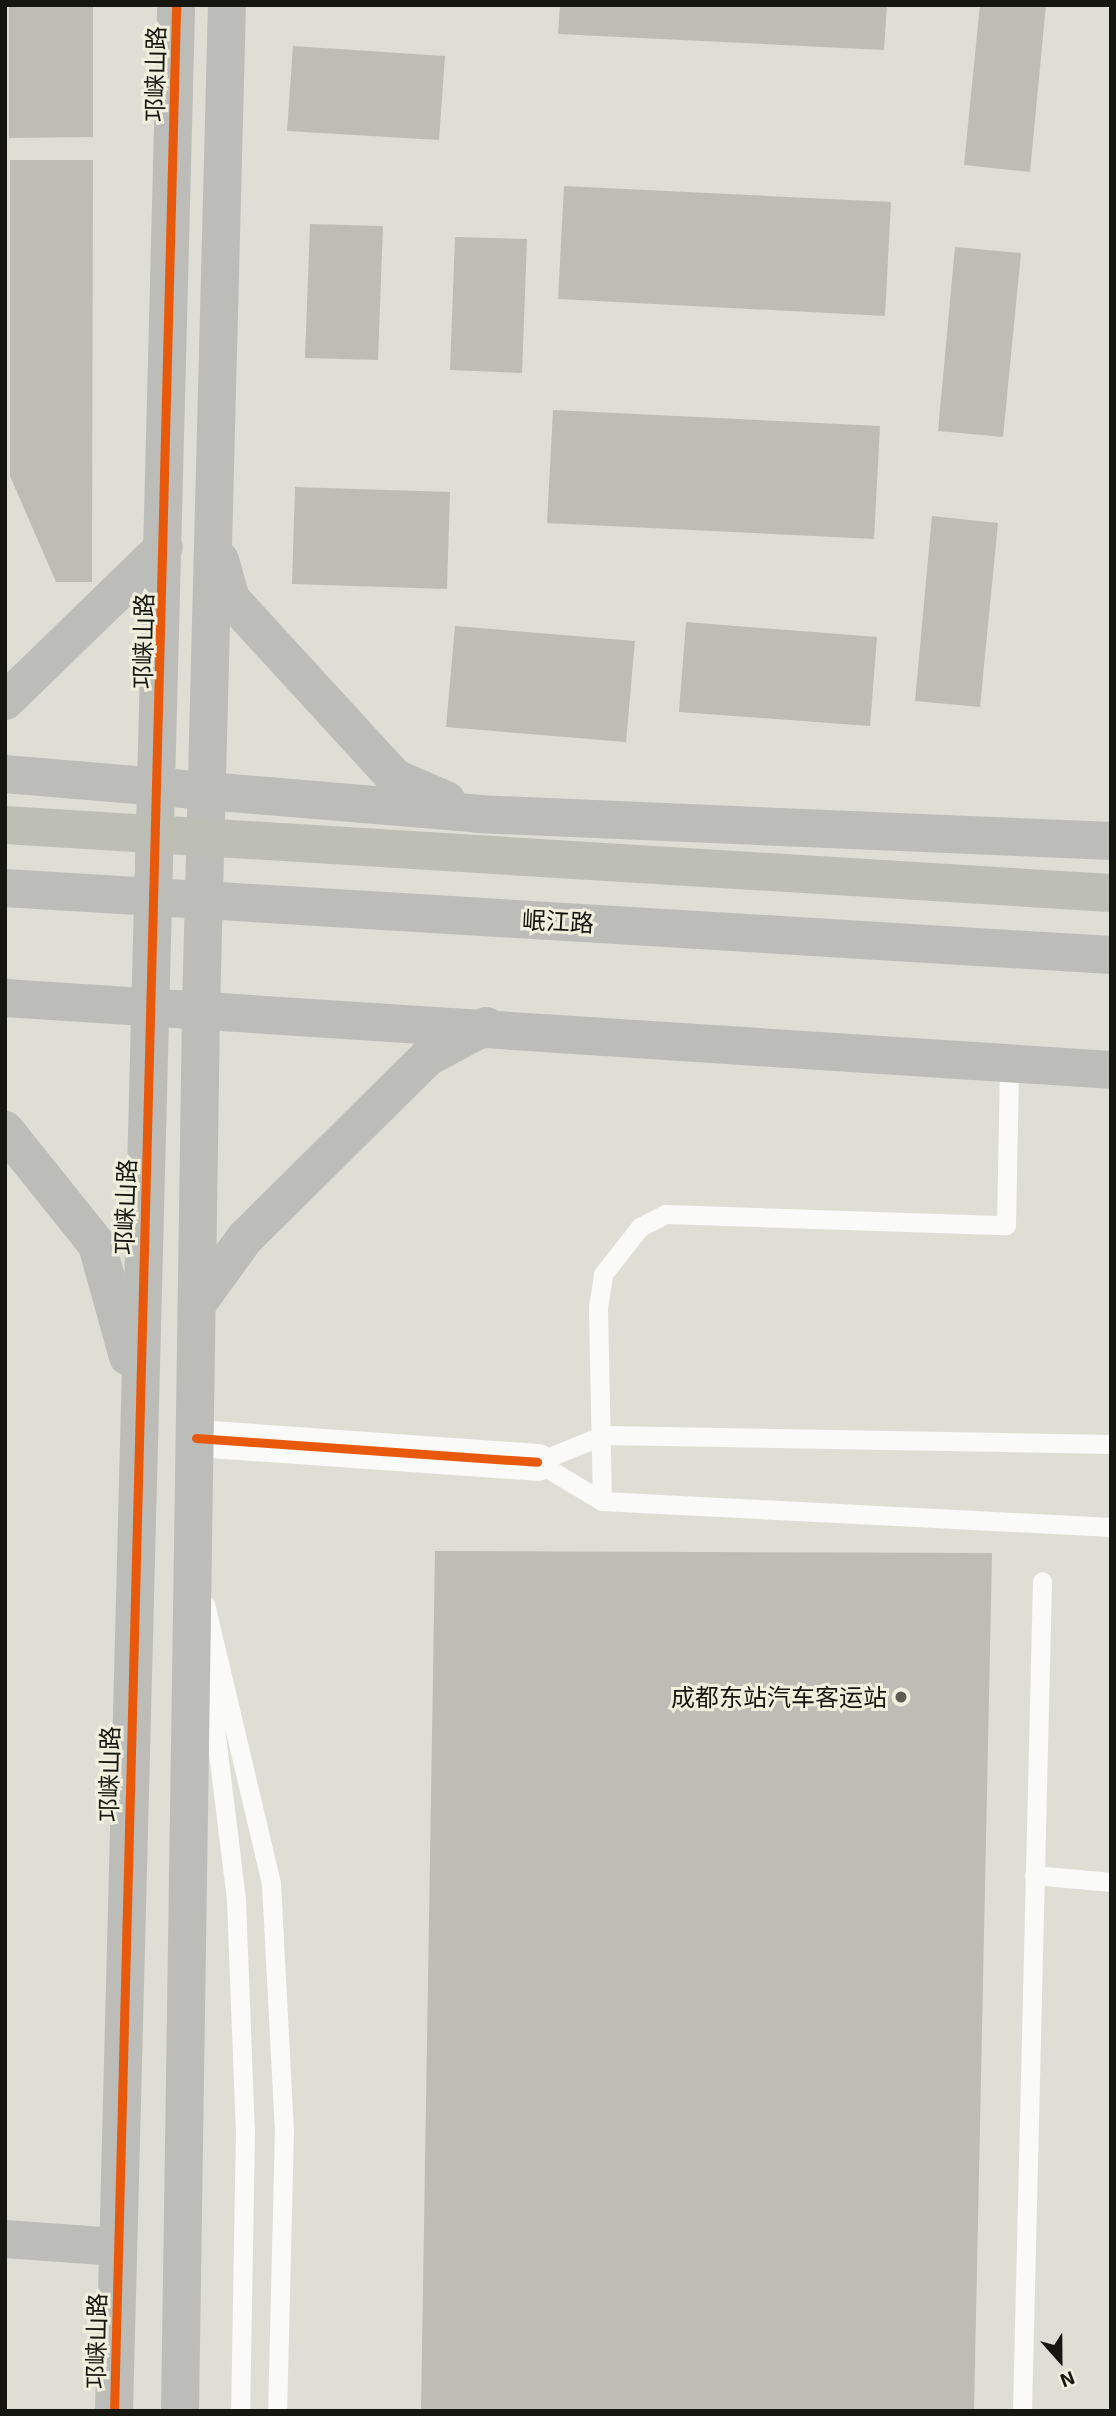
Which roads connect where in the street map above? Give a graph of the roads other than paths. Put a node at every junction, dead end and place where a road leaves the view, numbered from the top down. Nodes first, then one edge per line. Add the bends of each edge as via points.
1 (176, 5) edge
2 (227, 5) edge
3 (215, 542) junction
4 (164, 547) junction
5 (5, 701) edge
6 (5, 774) edge
7 (158, 787) junction
8 (207, 790) junction
9 (477, 814) junction
10 (5, 825) edge
11 (1111, 841) edge
12 (5, 888) edge
13 (1111, 893) edge
14 (1111, 955) edge
15 (5, 985) edge
16 (5, 998) edge
17 (151, 1008) junction
18 (201, 1010) junction
19 (486, 1026) junction
20 (1111, 1049) edge
21 (1009, 1063) junction
22 (1111, 1070) edge
23 (5, 1130) edge
24 (197, 1304) junction
25 (138, 1392) junction
26 (603, 1435) junction
27 (196, 1438) junction
28 (1111, 1444) edge
29 (537, 1462) junction
30 (602, 1501) junction
31 (1111, 1527) edge
32 (193, 1551) junction
33 (1042, 1581) dead end
34 (1034, 1875) junction
35 (1111, 1882) edge
36 (5, 2239) edge
37 (117, 2248) junction
38 (114, 2411) edge
39 (180, 2411) edge
40 (240, 2411) edge
41 (276, 2411) edge
42 (1022, 2411) edge

1 - 4 main road, 邛崃山路
2 - 3 main road
3 - 8 main road
3 - 9 main road via 231,599 395,778
4 - 5 main road
4 - 7 main road, 邛崃山路
6 - 7 main road
7 - 8 main road
7 - 17 main road, 邛崃山路
8 - 9 main road
8 - 18 main road
9 - 11 main road
10 - 13 highway
12 - 14 main road, 岷江路
15 - 20 main road via 1047,1051
16 - 17 main road
17 - 18 main road
17 - 25 main road, 邛崃山路
18 - 19 main road
18 - 24 main road
19 - 21 main road
19 - 24 main road via 428,1057 246,1238
21 - 22 main road
21 - 26 lane via 1006,1225 666,1214 640,1227 603,1274 598,1307
23 - 25 main road via 97,1245
24 - 27 main road
25 - 37 main road, 邛崃山路
26 - 28 lane
26 - 29 lane
26 - 30 lane
27 - 29 street
27 - 32 main road
29 - 30 lane
30 - 31 lane
32 - 39 main road
32 - 40 lane via 236,1900 245,2130
32 - 41 lane via 271,1883 284,2129
33 - 34 lane
34 - 35 lane
34 - 42 lane
36 - 37 main road
37 - 38 main road, 邛崃山路

